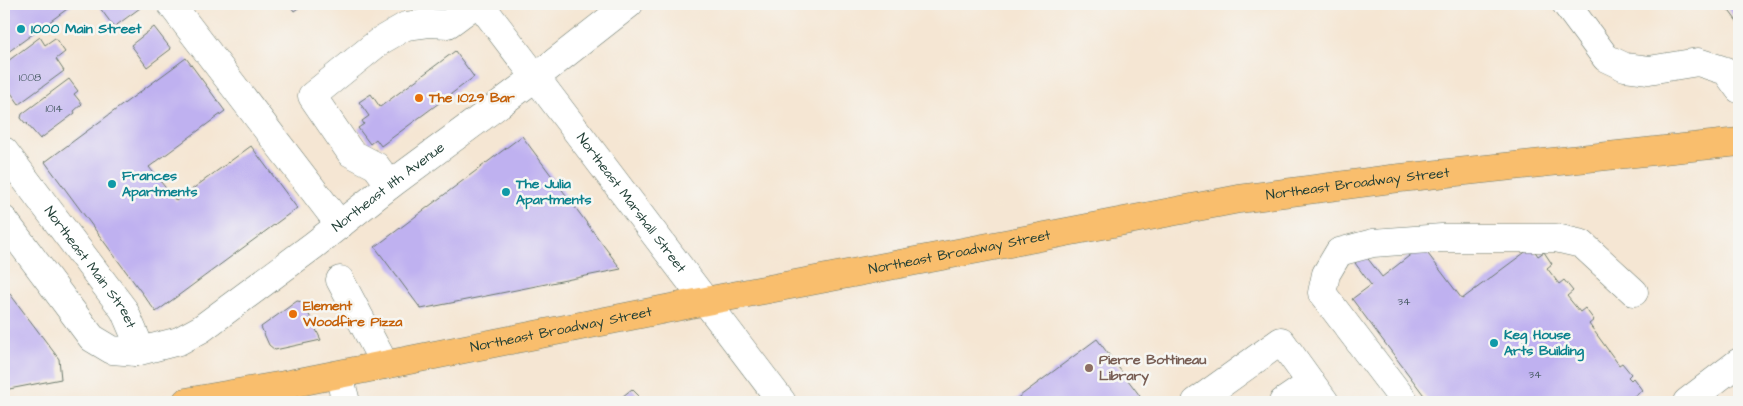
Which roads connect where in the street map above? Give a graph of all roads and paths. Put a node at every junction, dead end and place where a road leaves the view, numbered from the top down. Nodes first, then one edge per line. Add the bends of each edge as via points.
1 (171, 4) edge
2 (475, 4) edge
3 (480, 4) edge
4 (629, 4) edge
5 (1566, 4) edge
6 (1739, 52) edge
7 (1712, 67) junction
8 (536, 77) junction
9 (1739, 90) edge
10 (1739, 142) edge
11 (4, 151) edge
12 (390, 185) junction
13 (4, 220) edge
14 (340, 226) junction
15 (340, 280) dead end
16 (1634, 292) dead end
17 (706, 301) junction
18 (136, 352) junction
19 (1739, 362) edge
20 (385, 365) junction
21 (339, 375) junction
22 (1318, 392) edge
23 (196, 401) edge
24 (346, 402) edge
25 (782, 402) edge
26 (1196, 402) edge
27 (1283, 402) edge
28 (1406, 402) edge
29 (1687, 402) edge

1 - 14 street
2 - 12 street via 448,24 406,26 380,41 312,96 351,153 376,166
3 - 8 street, Northeast Marshall Street
4 - 8 street, Northeast 11th Avenue
5 - 7 street via 1606,58 1625,67 1649,70 1698,62
6 - 7 street
7 - 9 street via 1726,71
8 - 12 street, Northeast 11th Avenue
8 - 17 street, Northeast Marshall Street
10 - 17 main road, Northeast Broadway Street via 1390,179 1239,199
11 - 18 street, Northeast Main Street via 124,310 136,338
12 - 14 street, Northeast 11th Avenue
13 - 18 street, Northeast Main Street via 92,338 112,350
14 - 18 street, Northeast 11th Avenue via 201,329 179,341
15 - 20 street
16 - 28 street via 1582,244 1556,238 1442,238 1373,243 1339,252 1326,274 1322,293
17 - 20 main road, Northeast Broadway Street
17 - 25 street, Northeast Marshall Street
19 - 29 street
20 - 21 main road, Northeast Broadway Street
21 - 23 main road, Northeast Broadway Street
21 - 24 street
22 - 26 street via 1280,341
22 - 27 street

